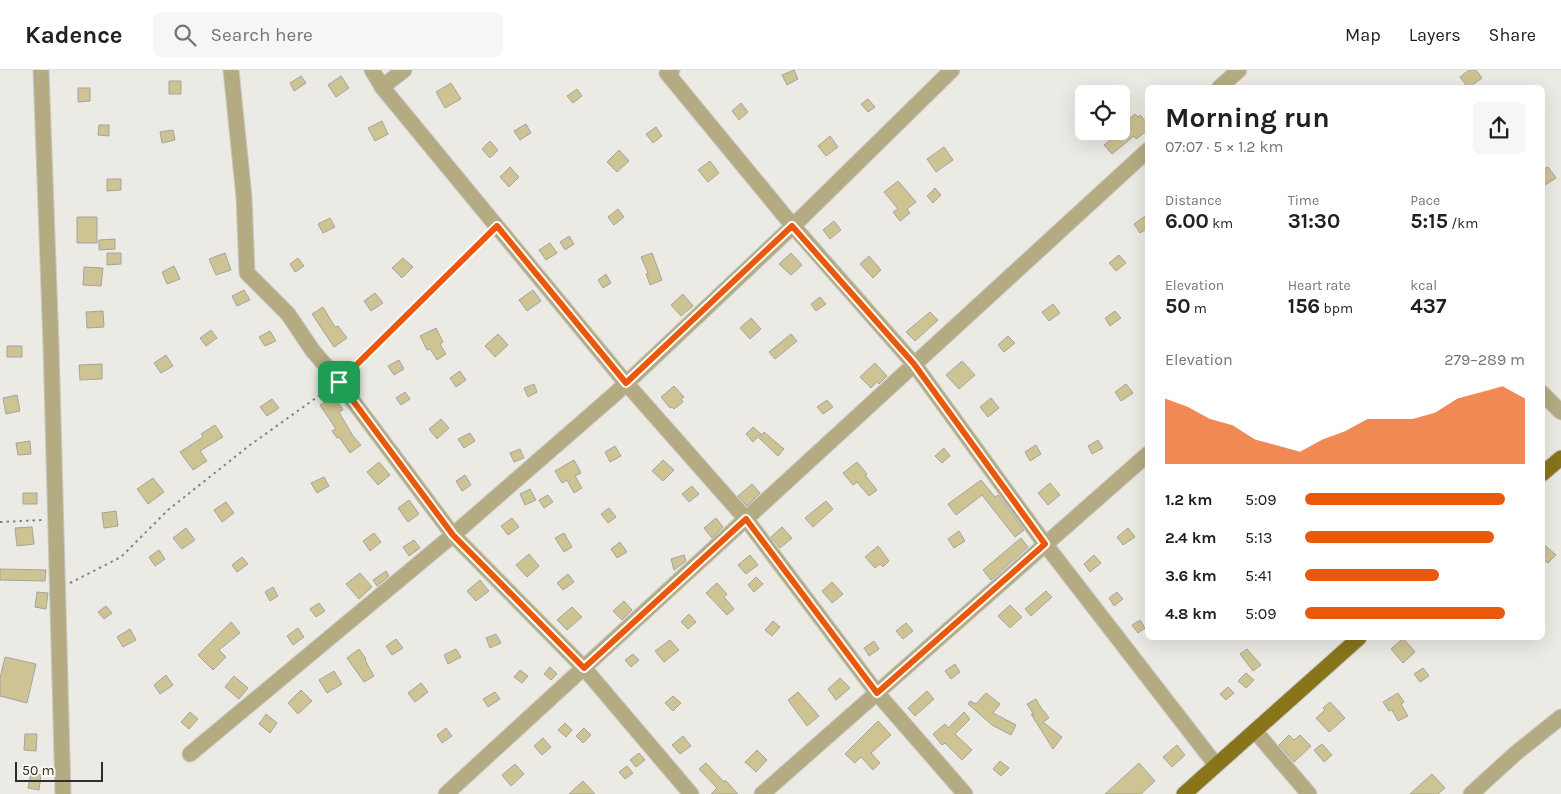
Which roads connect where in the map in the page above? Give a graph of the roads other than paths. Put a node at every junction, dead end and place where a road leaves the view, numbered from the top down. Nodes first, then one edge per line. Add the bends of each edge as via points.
1 (41, 70) edge
2 (231, 70) edge
3 (372, 70) edge
4 (404, 70) edge
5 (672, 70) edge
6 (952, 70) edge
7 (1239, 70) edge
8 (1222, 85) edge
9 (382, 87) junction
10 (1145, 153) edge
11 (792, 226) junction
12 (914, 364) junction
13 (626, 383) junction
14 (1545, 396) edge
15 (1561, 412) edge
16 (1145, 457) edge
17 (1561, 458) edge
18 (1545, 471) edge
19 (746, 519) junction
20 (453, 535) junction
21 (1045, 544) junction
22 (1357, 640) edge
23 (584, 668) junction
24 (877, 693) junction
25 (1561, 718) edge
26 (1255, 731) junction
27 (190, 754) dead end
28 (1216, 765) junction
29 (63, 794) edge
30 (446, 794) edge
31 (691, 794) edge
32 (762, 794) edge
33 (966, 794) edge
34 (1184, 794) edge
35 (1309, 794) edge
36 (1470, 794) edge

1 - 29 street
2 - 20 street via 244,197 247,273 288,314
3 - 9 street
4 - 9 street
5 - 11 street via 667,73
6 - 11 street
7 - 8 street
9 - 13 street
10 - 12 street
11 - 12 street
11 - 13 street
12 - 19 street
12 - 21 street
13 - 19 street
13 - 20 street
14 - 15 street
16 - 21 street
17 - 18 main road
19 - 23 street
19 - 24 street
20 - 23 street
20 - 27 street
21 - 24 street
21 - 28 street
22 - 26 main road
23 - 30 street
23 - 31 street
24 - 32 street
24 - 33 street
25 - 36 street
26 - 28 main road
26 - 35 street
28 - 34 main road

